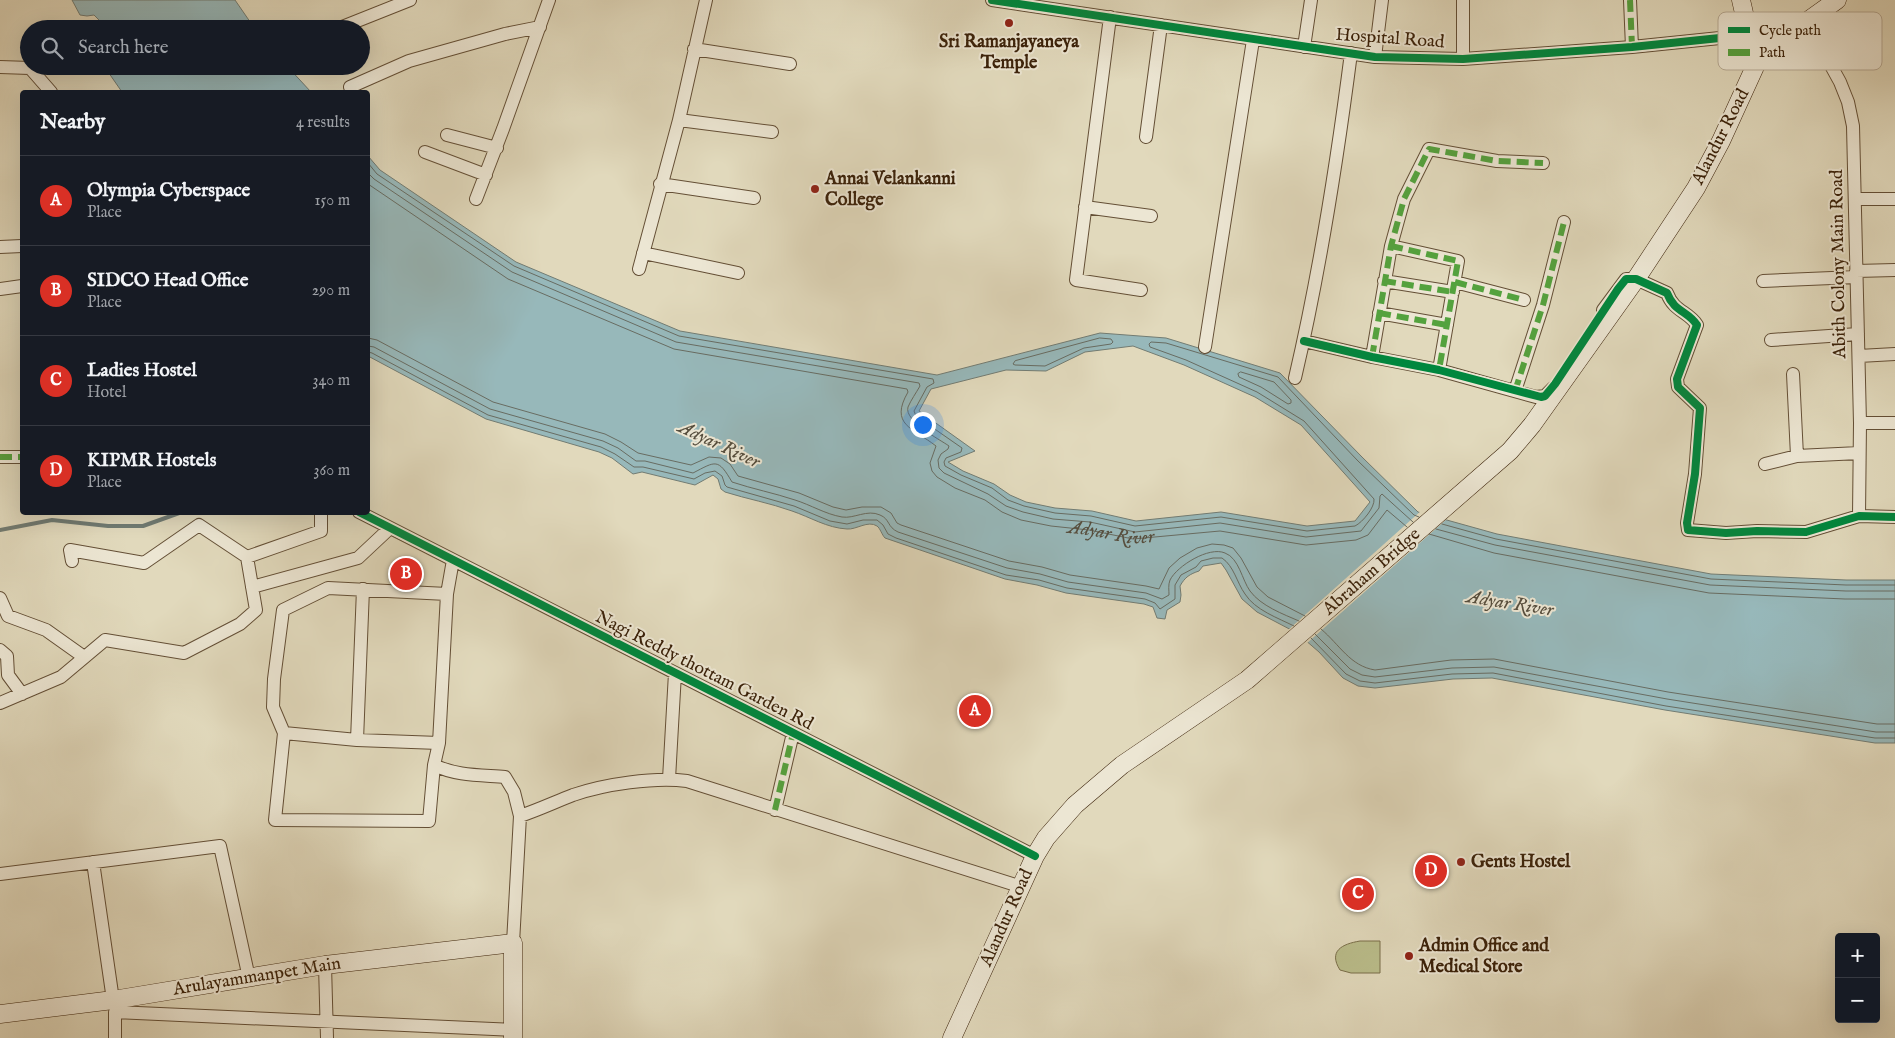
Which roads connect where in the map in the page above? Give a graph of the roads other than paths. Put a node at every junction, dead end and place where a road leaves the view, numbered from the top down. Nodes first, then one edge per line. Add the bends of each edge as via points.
1 (410, 0) edge
2 (549, 0) edge
3 (706, 0) edge
4 (992, 0) edge
5 (1000, 0) edge
6 (1311, 0) edge
7 (1382, 0) edge
8 (1464, 0) edge
9 (1630, 0) edge
10 (1837, 0) edge
11 (1821, 12) edge
12 (1110, 17) junction
13 (360, 20) edge
14 (1161, 25) junction
15 (540, 27) junction
16 (1718, 39) edge
17 (1253, 40) junction
18 (1304, 47) junction
19 (1632, 48) junction
20 (694, 49) junction
21 (1351, 53) junction
22 (1375, 56) junction
23 (1463, 59) junction
24 (790, 64) dead end
25 (0, 67) edge
26 (20, 68) edge
27 (1753, 70) edge
28 (1833, 70) edge
29 (36, 75) edge
30 (350, 87) dead end
31 (49, 90) edge
32 (678, 120) junction
33 (772, 132) dead end
34 (447, 135) dead end
35 (1146, 138) dead end
36 (497, 148) junction
37 (425, 152) dead end
38 (1543, 163) dead end
39 (486, 175) junction
40 (660, 184) junction
41 (754, 198) dead end
42 (1895, 198) edge
43 (476, 199) dead end
44 (1856, 200) junction
45 (1085, 207) junction
46 (1151, 216) dead end
47 (1564, 222) dead end
48 (20, 246) edge
49 (1391, 246) junction
50 (0, 248) edge
51 (643, 254) junction
52 (639, 269) dead end
53 (1895, 270) edge
54 (738, 273) dead end
55 (1856, 274) junction
56 (1636, 278) junction
57 (1384, 281) junction
58 (1764, 281) dead end
59 (20, 286) edge
60 (1454, 287) junction
61 (0, 289) edge
62 (1141, 290) dead end
63 (1625, 294) joint
64 (1524, 300) dead end
65 (1379, 314) junction
66 (1447, 325) junction
67 (1858, 334) junction
68 (1771, 340) dead end
69 (1304, 341) junction
70 (1205, 347) dead end
71 (1895, 354) edge
72 (1859, 356) junction
73 (1372, 357) junction
74 (1439, 370) junction
75 (1793, 374) dead end
76 (1295, 378) dead end
77 (1514, 391) junction
78 (1895, 422) edge
79 (1860, 423) junction
80 (1859, 453) junction
81 (1797, 456) junction
82 (0, 457) edge
83 (20, 457) edge
84 (1765, 464) dead end
85 (322, 515) edge
86 (365, 515) edge
87 (1859, 516) junction
88 (1895, 517) edge
89 (390, 528) junction
90 (247, 557) junction
91 (453, 560) junction
92 (72, 561) dead end
93 (252, 587) junction
94 (363, 589) junction
95 (447, 594) junction
96 (0, 598) edge
97 (4, 618) edge
98 (0, 650) edge
99 (84, 657) junction
100 (675, 673) junction
101 (22, 694) junction
102 (0, 703) edge
103 (284, 733) junction
104 (793, 733) junction
105 (357, 740) junction
106 (439, 743) junction
107 (434, 765) junction
108 (669, 779) junction
109 (1075, 805) joint
110 (775, 810) junction
111 (520, 816) junction
112 (1035, 856) junction
113 (93, 862) junction
114 (0, 874) edge
115 (1022, 887) junction
116 (513, 943) junction
117 (325, 965) junction
118 (249, 978) junction
119 (114, 1006) junction
120 (0, 1014) edge
121 (327, 1022) junction
122 (513, 1034) edge
123 (115, 1038) edge
124 (327, 1038) edge
125 (952, 1038) edge

1 - 13 street
2 - 15 street
3 - 20 street
4 - 5 street, Hospital Road
5 - 12 street, Hospital Road
6 - 18 street
7 - 22 street
8 - 23 street
9 - 19 street
10 - 11 main road, Alandur Road
12 - 14 street, Hospital Road
12 - 45 street
14 - 17 street, Hospital Road
14 - 35 street
15 - 30 street via 409,61
15 - 36 street
16 - 19 street, Hospital Road
17 - 18 street, Hospital Road
17 - 70 street
18 - 21 street, Hospital Road
19 - 23 street, Hospital Road
20 - 24 street
20 - 32 street
21 - 22 street, Hospital Road
21 - 69 street
22 - 23 street, Hospital Road
25 - 26 street
27 - 56 main road, Alandur Road via 1696,188
28 - 44 street, Abith Colony Main Road via 1848,102 1853,126
29 - 31 street
32 - 33 street
32 - 40 street
34 - 36 street
36 - 39 street
37 - 39 street
38 - 49 street via 1497,160 1429,149 1404,199
39 - 43 street
40 - 41 street
40 - 51 street
42 - 44 street
44 - 55 street, Abith Colony Main Road
45 - 46 street
45 - 62 street via 1076,280
47 - 77 street via 1543,305
48 - 50 street
49 - 57 street
49 - 60 street via 1458,261
51 - 52 street
51 - 54 street
53 - 55 street
55 - 58 street
55 - 67 street, Abith Colony Main Road
56 - 63 main road, Alandur Road
56 - 77 street via 1626,279 1618,289 1545,396
56 - 87 street via 1667,293 1671,304 1694,320 1696,325 1677,379 1678,387 1700,408 1688,530 1806,532
57 - 60 street
57 - 65 street
59 - 61 street
60 - 64 street
60 - 66 street
63 - 109 main road, Abraham Bridge via 1532,425 1500,462 1247,680 1122,765
65 - 66 street
65 - 73 street
66 - 74 street
67 - 68 street
67 - 72 street, Abith Colony Main Road
69 - 73 street
69 - 76 street
71 - 72 street
72 - 79 street, Abith Colony Main Road
73 - 74 street
74 - 77 street
75 - 81 street
78 - 79 street
79 - 80 street, Abith Colony Main Road
80 - 81 street
80 - 87 street, Abith Colony Main Road
81 - 84 street
82 - 83 street
85 - 90 street via 321,531
86 - 89 street, Nagi Reddy thottam Garden Rd
87 - 88 street
89 - 91 street, Nagi Reddy thottam Garden Rd
89 - 93 street via 358,558
90 - 92 street via 199,525 144,563 70,550
90 - 93 street
91 - 95 street
91 - 100 street, Nagi Reddy thottam Garden Rd
93 - 99 street via 256,610 240,624 184,652 105,640
94 - 95 street
94 - 103 street via 328,588 283,610 273,707
94 - 105 street
95 - 106 street
96 - 97 street
97 - 99 street via 46,630
98 - 101 street via 7,656 8,675
99 - 101 street via 61,677
100 - 104 street, Nagi Reddy thottam Garden Rd
100 - 108 street
101 - 102 street
103 - 105 street
103 - 107 street via 275,820 429,822
104 - 110 street
104 - 112 street, Nagi Reddy thottam Garden Rd
105 - 106 street
106 - 107 street
107 - 111 street via 449,772 505,777 514,792
108 - 110 street via 687,781
108 - 111 street via 599,788
109 - 112 main road, Alandur Road
110 - 115 street
111 - 116 street
112 - 115 main road, Alandur Road
113 - 114 street
113 - 118 street via 220,846
113 - 119 street
115 - 125 main road, Alandur Road
116 - 117 main road, Arulayammanpet Main
116 - 122 main road
117 - 118 main road, Arulayammanpet Main
117 - 121 street
118 - 119 main road, Arulayammanpet Main
119 - 120 main road, Arulayammanpet Main
119 - 121 street
119 - 123 street
121 - 122 street
121 - 124 street

